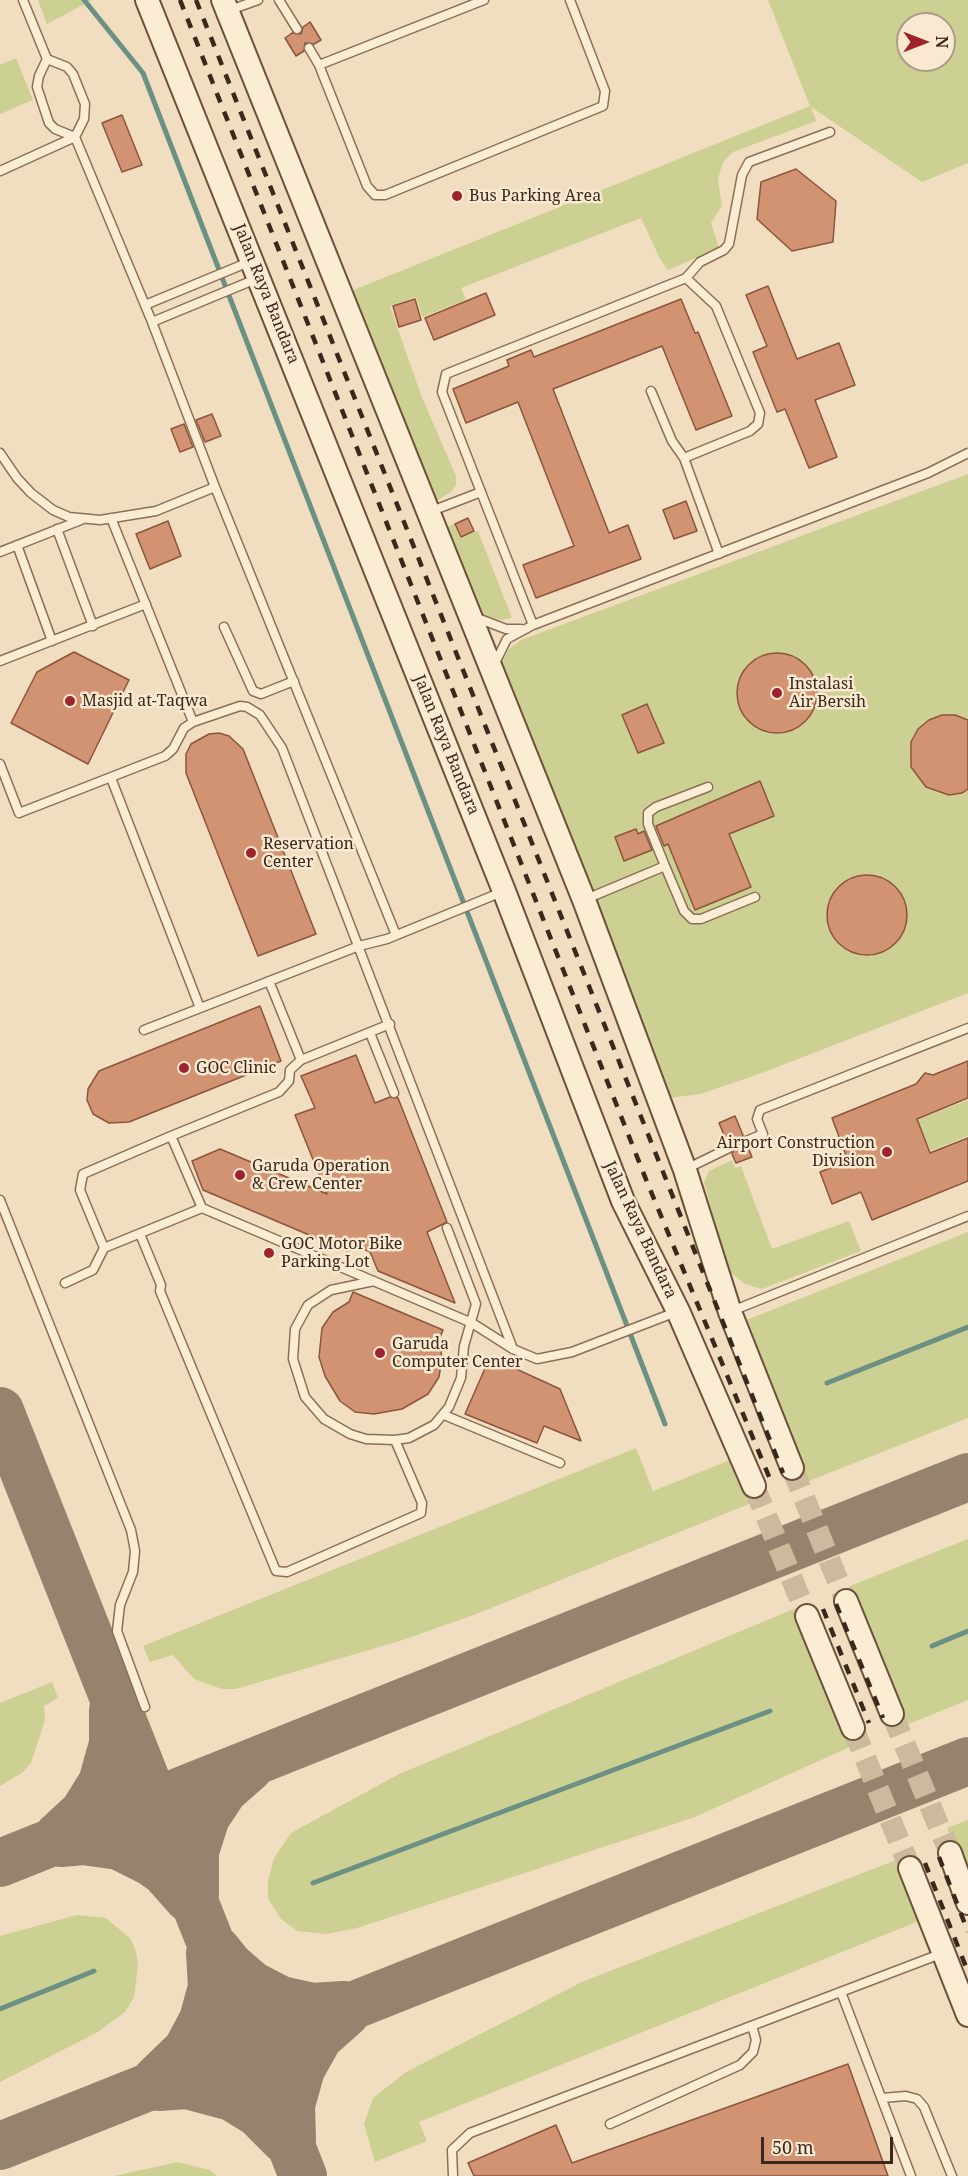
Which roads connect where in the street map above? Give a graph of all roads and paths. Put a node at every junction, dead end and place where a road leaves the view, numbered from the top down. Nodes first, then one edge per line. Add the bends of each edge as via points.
1 (23, 0) edge
2 (147, 0) edge
3 (258, 0) edge
4 (279, 0) edge
5 (484, 0) edge
6 (570, 0) edge
7 (225, 6) edge
8 (297, 29) dead end
9 (309, 48) dead end
10 (47, 59) junction
11 (319, 65) junction
12 (830, 132) dead end
13 (75, 137) junction
14 (0, 171) edge
15 (246, 273) junction
16 (686, 278) junction
17 (145, 305) junction
18 (152, 322) junction
19 (651, 392) dead end
20 (0, 453) edge
21 (968, 453) edge
22 (684, 458) junction
23 (214, 487) junction
24 (481, 492) junction
25 (428, 513) junction
26 (111, 518) junction
27 (84, 519) junction
28 (57, 529) junction
29 (17, 545) junction
30 (0, 552) edge
31 (719, 554) junction
32 (146, 604) junction
33 (466, 608) junction
34 (533, 625) junction
35 (93, 626) junction
36 (224, 627) dead end
37 (522, 629) junction
38 (52, 641) junction
39 (0, 661) edge
40 (494, 680) junction
41 (294, 681) junction
42 (193, 722) junction
43 (0, 764) edge
44 (111, 778) junction
45 (708, 787) dead end
46 (665, 866) junction
47 (494, 896) junction
48 (755, 897) dead end
49 (584, 900) junction
50 (396, 935) junction
51 (359, 946) junction
52 (269, 981) junction
53 (200, 1008) junction
54 (390, 1024) junction
55 (968, 1028) edge
56 (144, 1030) dead end
57 (370, 1033) junction
58 (301, 1060) junction
59 (393, 1093) dead end
60 (171, 1136) junction
61 (746, 1141) dead end
62 (729, 1148) dead end
63 (685, 1170) junction
64 (0, 1200) edge
65 (202, 1208) junction
66 (968, 1216) edge
67 (447, 1228) dead end
68 (140, 1234) junction
69 (104, 1248) junction
70 (375, 1281) junction
71 (65, 1283) dead end
72 (678, 1311) junction
73 (730, 1311) junction
74 (472, 1323) junction
75 (513, 1349) junction
76 (444, 1415) junction
77 (395, 1440) junction
78 (560, 1463) dead end
79 (792, 1468) tunnel mouth
80 (754, 1486) tunnel mouth
81 (846, 1601) tunnel mouth
82 (807, 1616) tunnel mouth
83 (145, 1707) dead end
84 (892, 1714) tunnel mouth
85 (853, 1728) tunnel mouth
86 (950, 1853) tunnel mouth
87 (910, 1868) tunnel mouth
88 (968, 1903) edge
89 (944, 1953) junction
90 (841, 1992) junction
91 (968, 2015) edge
92 (752, 2026) junction
93 (882, 2098) junction
94 (610, 2124) dead end
95 (453, 2176) edge
96 (911, 2176) edge
97 (952, 2176) edge

1 - 10 lane
2 - 15 street, Jalan Raya Bandara
3 - 7 lane
4 - 8 lane
5 - 11 lane
6 - 11 lane via 605,91 603,106 385,195 375,195 367,186
7 - 25 street
9 - 11 lane
10 - 13 lane via 39,76 38,94 52,126
10 - 13 lane via 71,70 85,104 86,115
12 - 16 lane via 749,162 742,175 729,244 699,262
13 - 14 lane
13 - 17 lane
15 - 17 lane via 187,288
15 - 18 lane via 193,305
15 - 47 street, Jalan Raya Bandara
16 - 22 lane via 716,306 760,413 758,424 750,431
16 - 24 lane via 446,374 442,392
17 - 18 lane
18 - 23 lane
19 - 22 lane via 672,441
20 - 27 lane via 31,493 53,510
21 - 31 lane via 928,473
22 - 31 lane
23 - 26 lane via 156,511
23 - 41 lane
24 - 25 lane
24 - 34 lane
25 - 33 street
26 - 27 lane
26 - 32 lane
27 - 28 lane
28 - 29 lane
28 - 35 lane
29 - 30 lane
29 - 38 lane
31 - 34 lane
32 - 35 lane
32 - 42 lane
33 - 37 lane via 489,625
33 - 40 street
34 - 37 lane
35 - 38 lane
36 - 41 lane via 253,691 261,694
37 - 40 lane via 507,639 497,657
38 - 39 lane
40 - 49 street
41 - 50 lane
42 - 44 lane via 181,731 169,753
42 - 51 lane via 240,706 260,715 282,748
43 - 44 lane via 19,813
44 - 53 lane
45 - 46 lane via 648,813 648,824
46 - 48 lane via 684,911 692,919
46 - 49 lane
47 - 50 lane
47 - 72 street, Jalan Raya Bandara via 623,1201
49 - 63 street
50 - 51 lane
51 - 52 lane
51 - 54 lane
52 - 53 lane
52 - 58 lane
53 - 56 lane
54 - 57 lane
54 - 75 lane
55 - 61 lane via 762,1109 757,1119 763,1134
57 - 58 lane
57 - 59 lane
58 - 60 lane via 290,1070 289,1081 279,1092
60 - 65 lane
60 - 69 lane via 83,1174 81,1190
62 - 63 lane
63 - 73 street
64 - 83 lane via 131,1530 134,1562 118,1613 117,1631
65 - 68 lane
65 - 70 lane
66 - 73 lane
67 - 74 lane via 476,1304
68 - 69 lane
68 - 77 lane via 276,1571 287,1572 421,1513 422,1503
69 - 71 lane via 96,1267
70 - 74 lane
70 - 77 lane via 331,1290 308,1305 295,1329 293,1359 305,1397 324,1419 366,1439
72 - 75 lane via 546,1359
72 - 80 street, Jalan Raya Bandara
73 - 79 street
74 - 75 lane
74 - 76 lane via 466,1336 459,1385
76 - 77 lane via 422,1432
76 - 78 lane
81 - 84 street
82 - 85 street
86 - 88 street
87 - 89 street
89 - 90 lane
89 - 91 street
90 - 92 lane
90 - 93 lane
92 - 94 lane via 756,2040 753,2052 740,2065
92 - 95 lane via 470,2133 452,2150
93 - 96 lane
93 - 97 lane via 917,2099 924,2107

